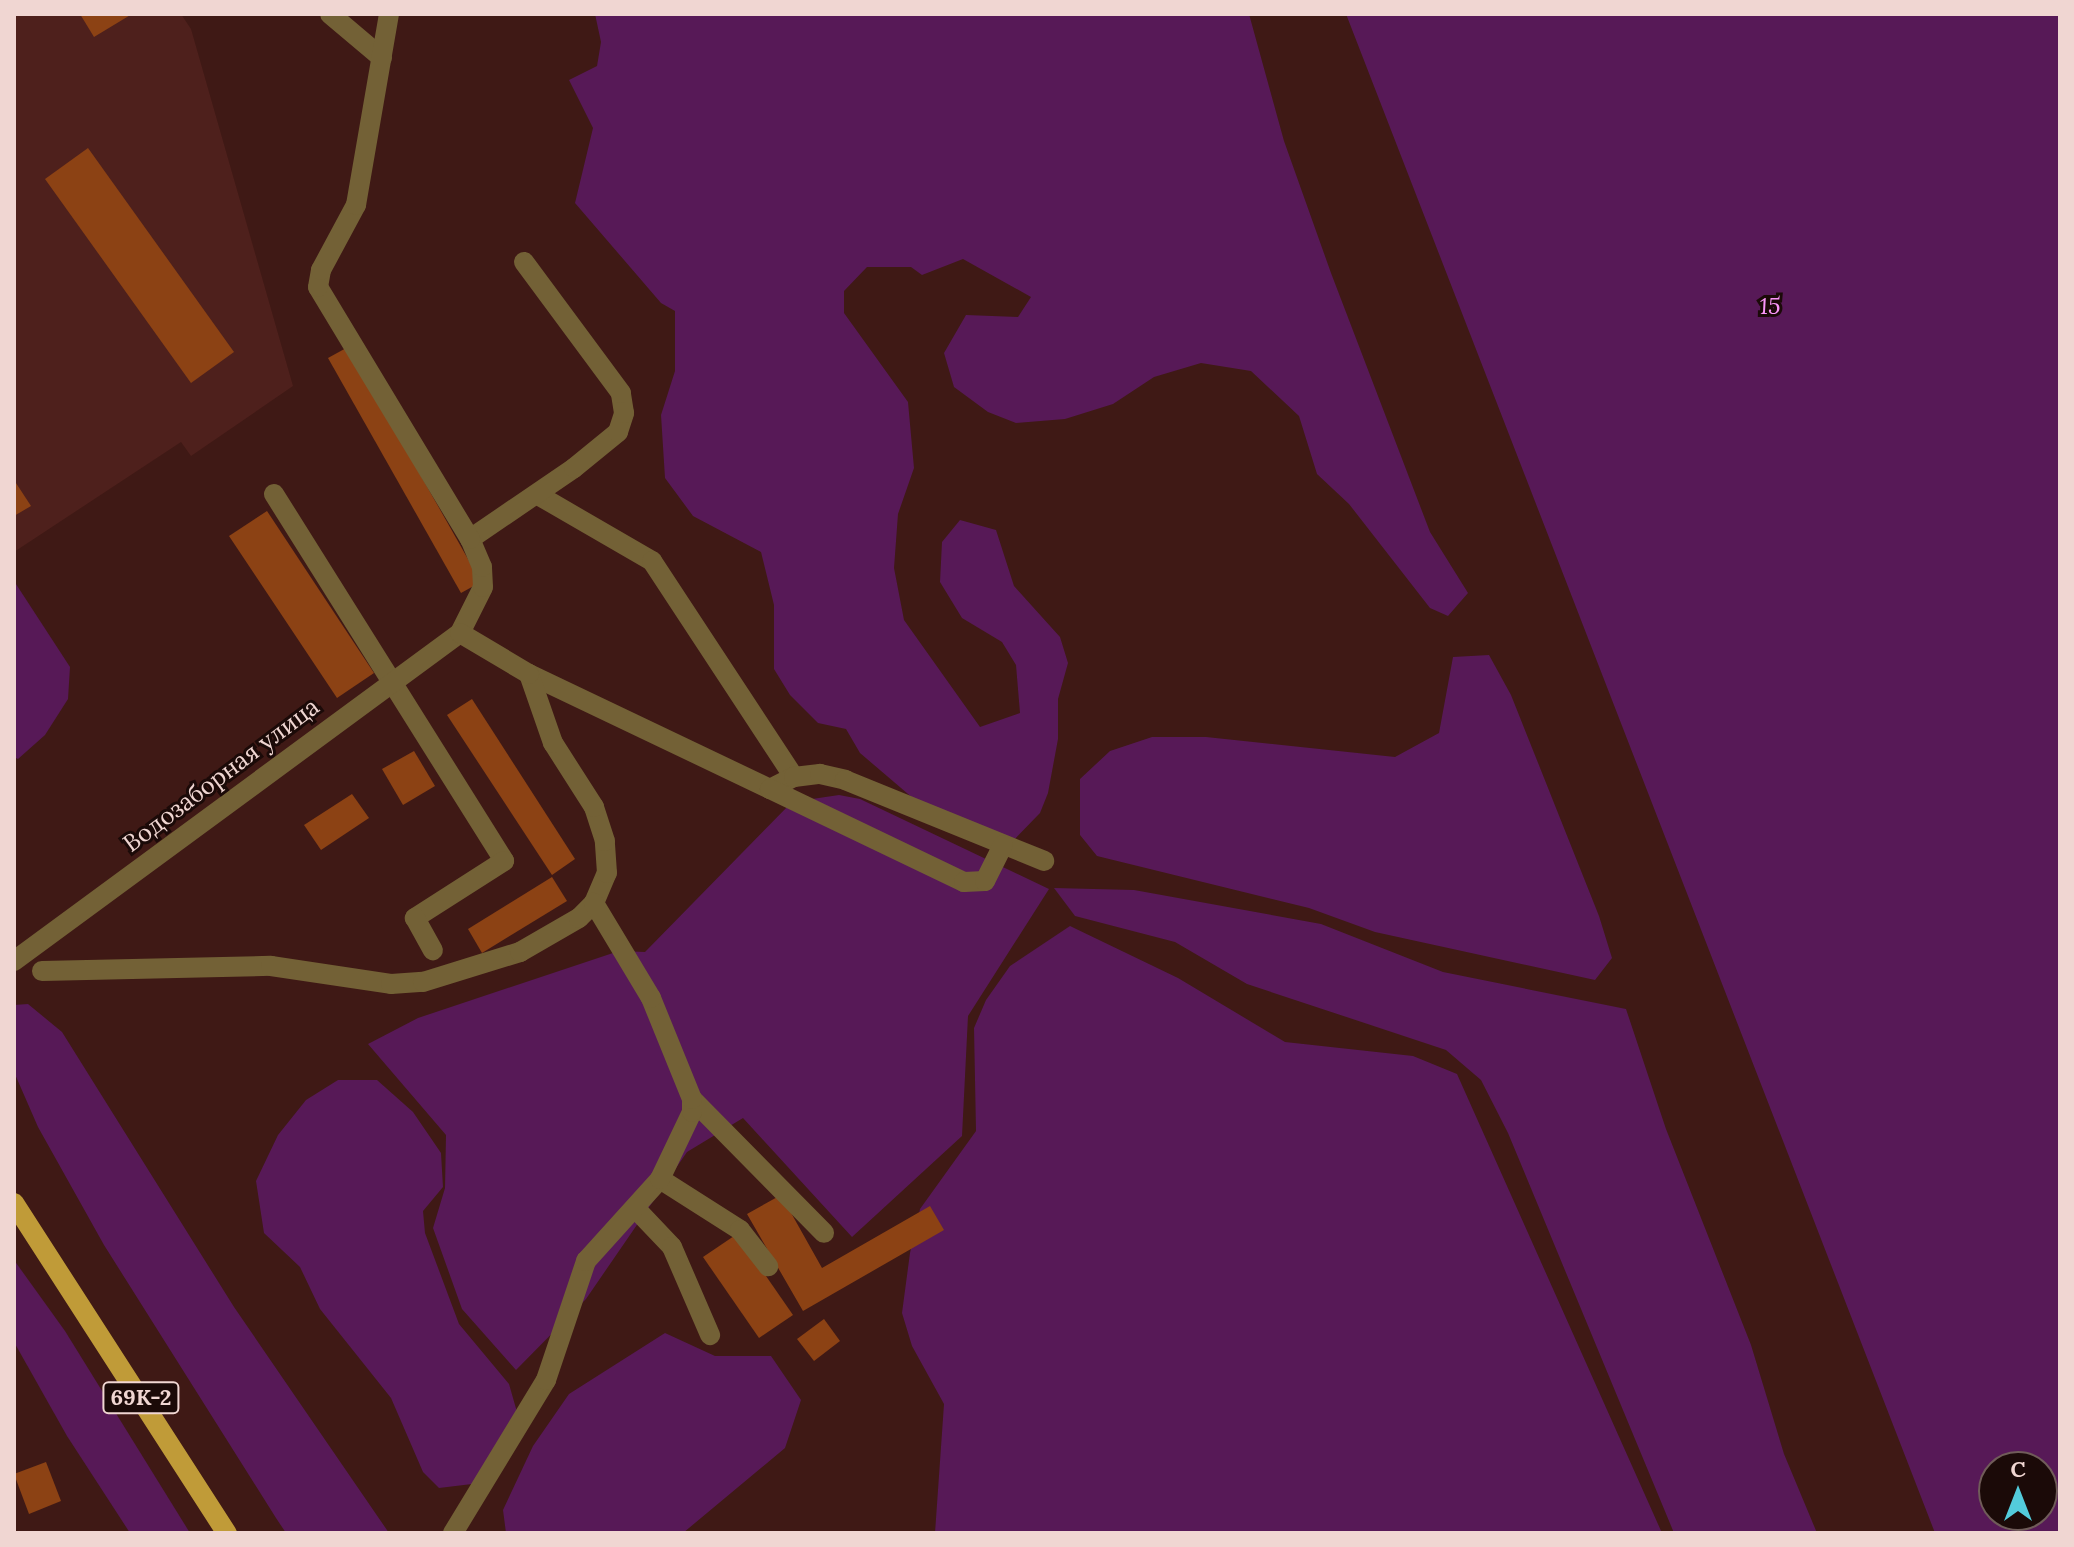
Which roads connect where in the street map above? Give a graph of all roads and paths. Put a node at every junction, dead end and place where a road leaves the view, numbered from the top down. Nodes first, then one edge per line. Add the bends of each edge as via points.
1 (330, 14) edge
2 (389, 14) edge
3 (382, 58) junction
4 (524, 262) dead end
5 (274, 494) dead end
6 (538, 495) junction
7 (470, 539) junction
8 (460, 633) junction
9 (529, 674) junction
10 (395, 679) junction
11 (794, 777) junction
12 (770, 789) junction
13 (1003, 845) junction
14 (1044, 861) dead end
15 (594, 903) junction
16 (433, 950) dead end
17 (14, 961) edge
18 (42, 971) dead end
19 (692, 1099) junction
20 (660, 1179) junction
21 (14, 1203) edge
22 (636, 1209) junction
23 (824, 1233) dead end
24 (768, 1266) dead end
25 (710, 1335) dead end
26 (227, 1533) edge
27 (453, 1533) edge

1 - 3 street
2 - 3 street
3 - 7 street via 356,205 321,270 318,287
4 - 6 street via 621,393 624,413 618,432
5 - 10 street
6 - 7 street
6 - 11 street via 652,561
7 - 8 street via 482,567 483,587
8 - 9 street
8 - 10 street, Водозаборная улица
9 - 12 street
9 - 15 street via 553,743 594,807 605,841 607,873
10 - 16 street via 504,861 415,918
10 - 17 street, Водозаборная улица
11 - 12 street
11 - 13 street via 820,774 845,780
12 - 13 street via 964,882 978,884 990,877
13 - 14 street
15 - 18 street via 561,933 520,952 423,982 391,984 271,966
15 - 19 street via 651,998
19 - 20 street via 689,1124
19 - 23 street
20 - 22 street
20 - 24 street via 740,1230
21 - 26 main road, 69К-2
22 - 25 street via 672,1247
22 - 27 street via 586,1261 546,1380

